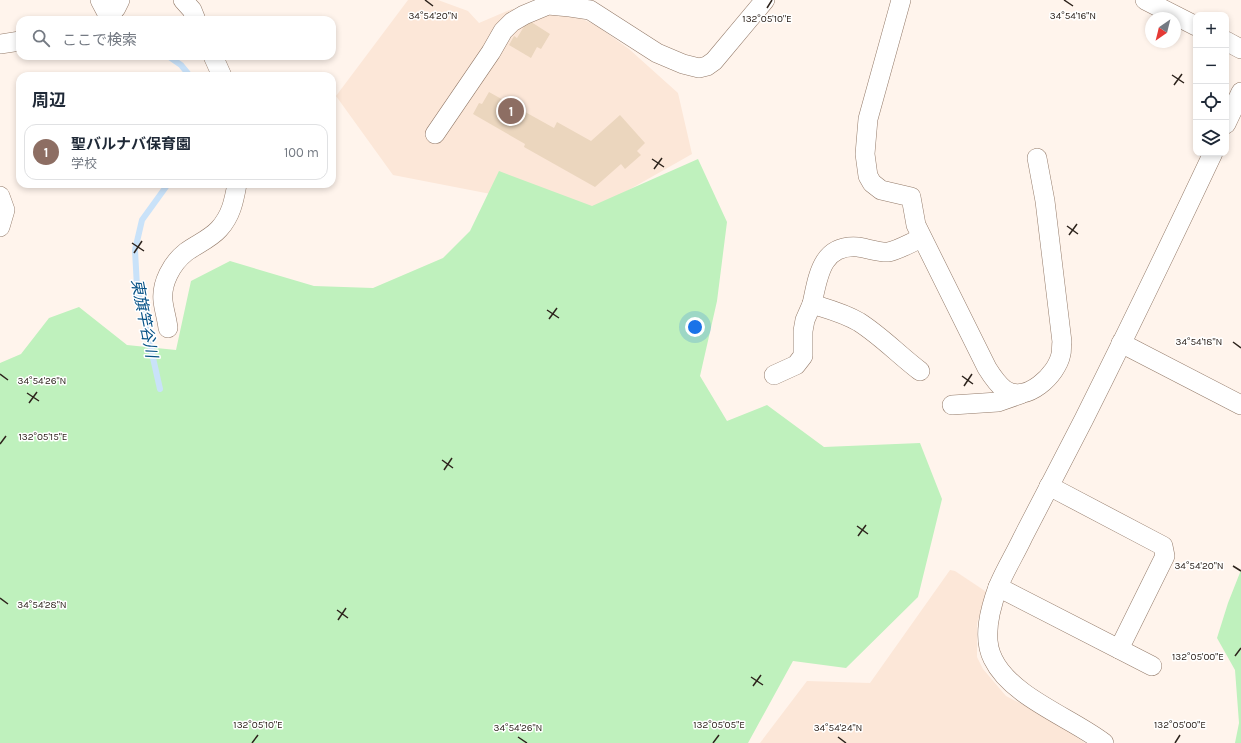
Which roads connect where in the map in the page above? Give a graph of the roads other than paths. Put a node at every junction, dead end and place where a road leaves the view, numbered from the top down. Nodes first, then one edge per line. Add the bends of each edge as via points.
1 (100, 0) edge
2 (120, 0) edge
3 (183, 0) edge
4 (765, 0) edge
5 (901, 0) edge
6 (1145, 0) edge
7 (106, 16) edge
8 (109, 16) edge
9 (194, 16) edge
10 (1193, 24) edge
11 (16, 42) edge
12 (1229, 43) edge
13 (0, 44) edge
14 (1241, 49) edge
15 (215, 60) edge
16 (220, 72) edge
17 (1241, 92) edge
18 (1228, 120) edge
19 (435, 134) dead end
20 (1212, 156) edge
21 (1037, 158) dead end
22 (236, 188) edge
23 (0, 196) edge
24 (0, 227) edge
25 (922, 238) junction
26 (812, 304) junction
27 (168, 328) dead end
28 (1121, 343) junction
29 (920, 371) dead end
30 (774, 375) dead end
31 (1021, 394) junction
32 (952, 405) dead end
33 (1241, 405) edge
34 (1049, 486) junction
35 (998, 587) junction
36 (1119, 649) junction
37 (1152, 666) dead end
38 (1104, 743) edge

1 - 7 street
2 - 8 street
3 - 9 street
4 - 19 street via 714,61 699,68 657,53 590,10 548,5 512,22 503,31
5 - 25 street via 868,119 865,154 868,176 872,183 881,190 911,197 916,225
6 - 10 street
11 - 13 street
12 - 14 street
15 - 16 street
17 - 18 street
20 - 28 street
21 - 31 street via 1045,202 1062,342 1061,355 1047,378 1037,387
22 - 27 street via 233,206 219,230 185,253 168,275 163,300
23 - 24 street via 5,210
25 - 26 street via 888,252 857,247 837,250 822,265
25 - 31 street via 994,380 1006,390
26 - 29 street via 838,311 858,322
26 - 30 street via 803,331 803,356 796,365
28 - 33 street
28 - 34 street
31 - 32 street via 998,402
34 - 35 street
34 - 36 street via 1163,546 1165,556
35 - 36 street
35 - 38 street via 989,620 992,659 1011,682
36 - 37 street

